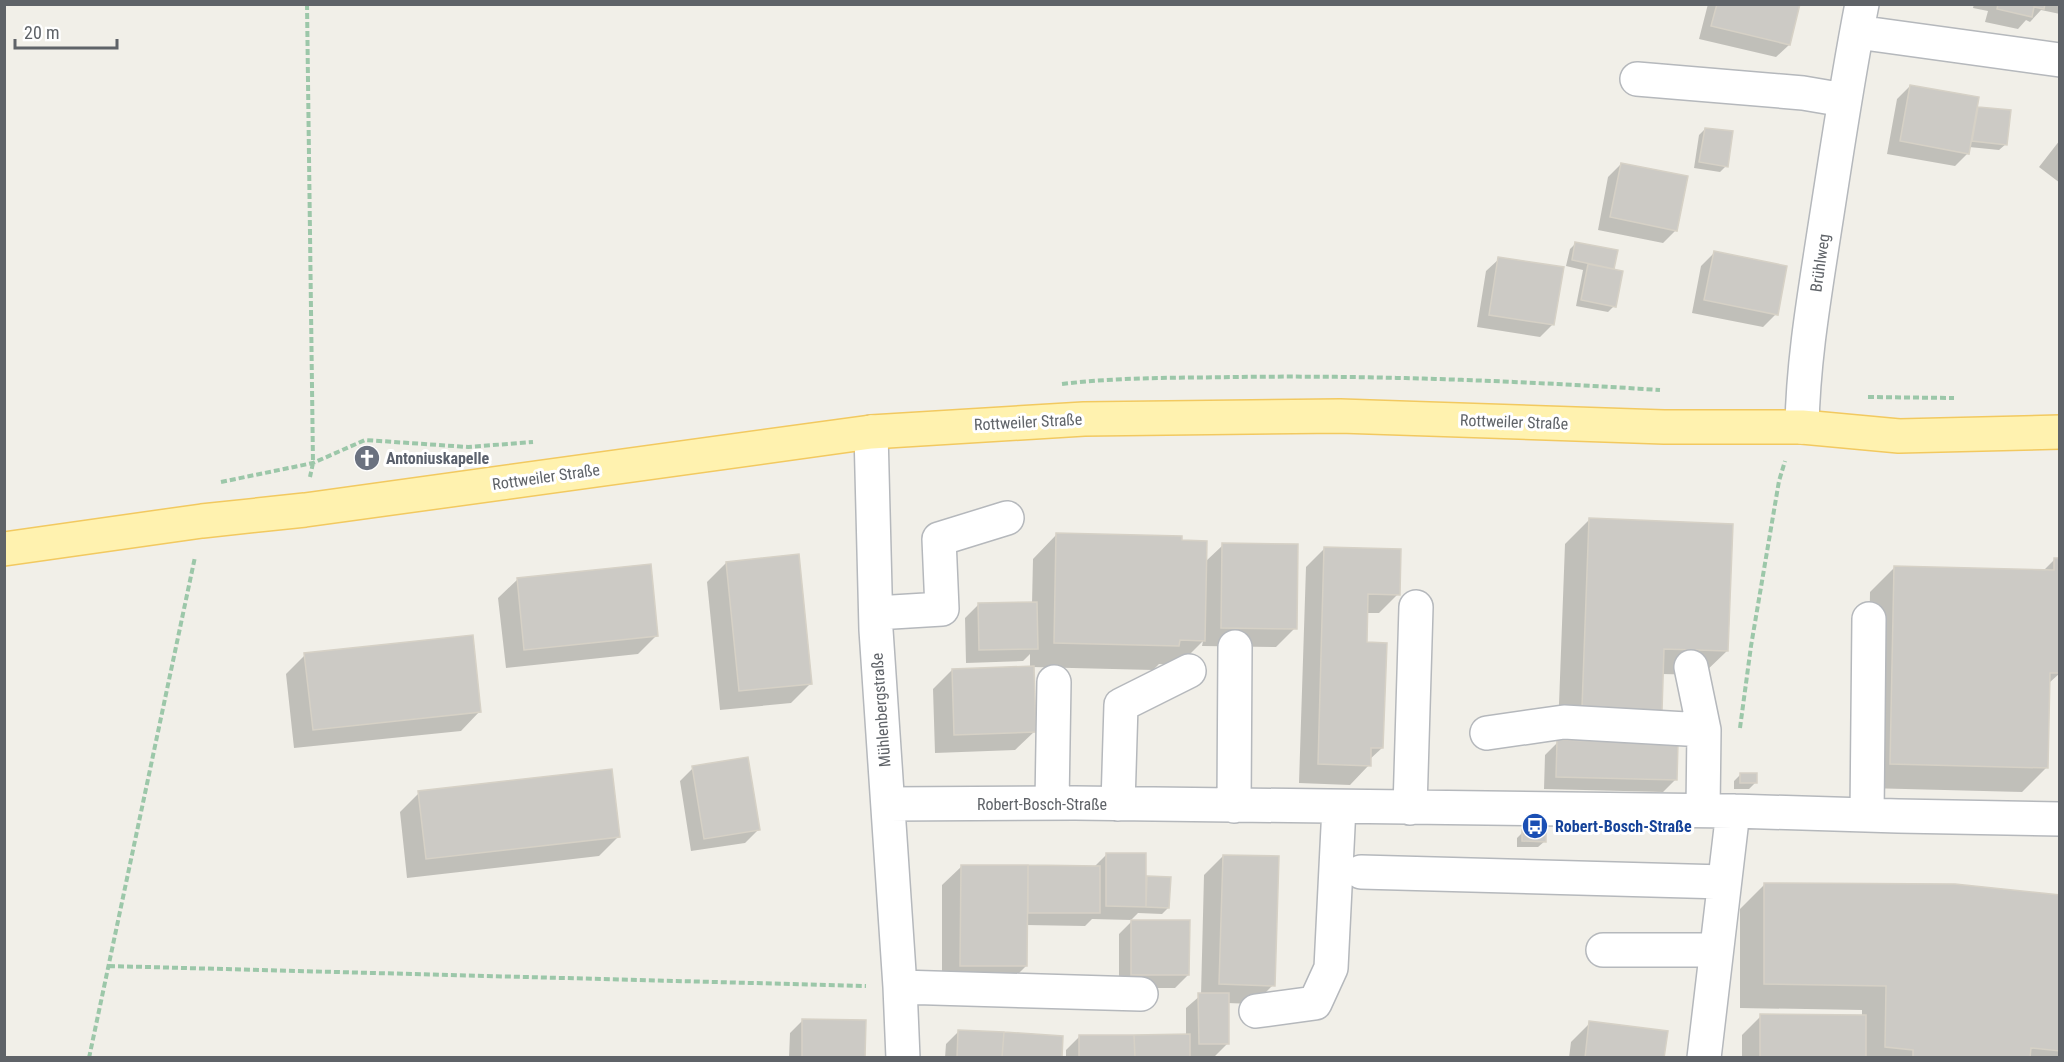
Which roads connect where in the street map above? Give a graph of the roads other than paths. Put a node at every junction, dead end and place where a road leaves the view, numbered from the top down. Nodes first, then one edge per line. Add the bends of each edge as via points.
1 (1860, 18) edge
2 (2060, 60) edge
3 (1637, 79) dead end
4 (1844, 100) junction
5 (1796, 427) junction
6 (871, 432) junction
7 (2060, 432) edge
8 (1007, 518) dead end
9 (4, 549) edge
10 (1416, 607) dead end
11 (876, 614) junction
12 (1869, 619) dead end
13 (1234, 647) dead end
14 (1691, 667) dead end
15 (1189, 671) dead end
16 (1054, 682) dead end
17 (1704, 730) junction
18 (1487, 733) dead end
19 (1052, 803) junction
20 (888, 804) junction
21 (1118, 804) junction
22 (1234, 806) junction
23 (1340, 807) junction
24 (1410, 808) junction
25 (1718, 811) junction
26 (1867, 815) junction
27 (2060, 819) edge
28 (1362, 872) dead end
29 (1724, 882) junction
30 (1603, 950) dead end
31 (1716, 950) junction
32 (900, 987) junction
33 (1141, 994) dead end
34 (1256, 1011) dead end
35 (903, 1058) edge
36 (1704, 1058) edge

1 - 2 street, Brühlweg
1 - 4 street, Brühlweg
3 - 4 street
4 - 5 street, Brühlweg
5 - 6 main road, Rottweiler Straße via 1255,416 1084,419
5 - 7 main road, Rottweiler Straße via 1899,435
6 - 9 main road, Rottweiler Straße
6 - 11 street, Mühlenbergstraße
8 - 11 street via 939,539 942,609
10 - 24 street
11 - 20 street, Mühlenbergstraße
12 - 26 street
13 - 22 street
14 - 17 street
15 - 21 street via 1121,705
16 - 19 street
17 - 18 street via 1564,722
17 - 25 street
19 - 20 street, Robert-Bosch-Straße
19 - 21 street, Robert-Bosch-Straße
20 - 32 street, Mühlenbergstraße
21 - 22 street, Robert-Bosch-Straße
22 - 23 street, Robert-Bosch-Straße
23 - 24 street, Robert-Bosch-Straße
23 - 34 street via 1331,968 1315,1003
24 - 25 street, Robert-Bosch-Straße
25 - 26 street, Robert-Bosch-Straße
25 - 29 street
26 - 27 street, Robert-Bosch-Straße
28 - 29 street
29 - 31 street
30 - 31 street
31 - 36 street
32 - 33 street
32 - 35 street, Mühlenbergstraße

